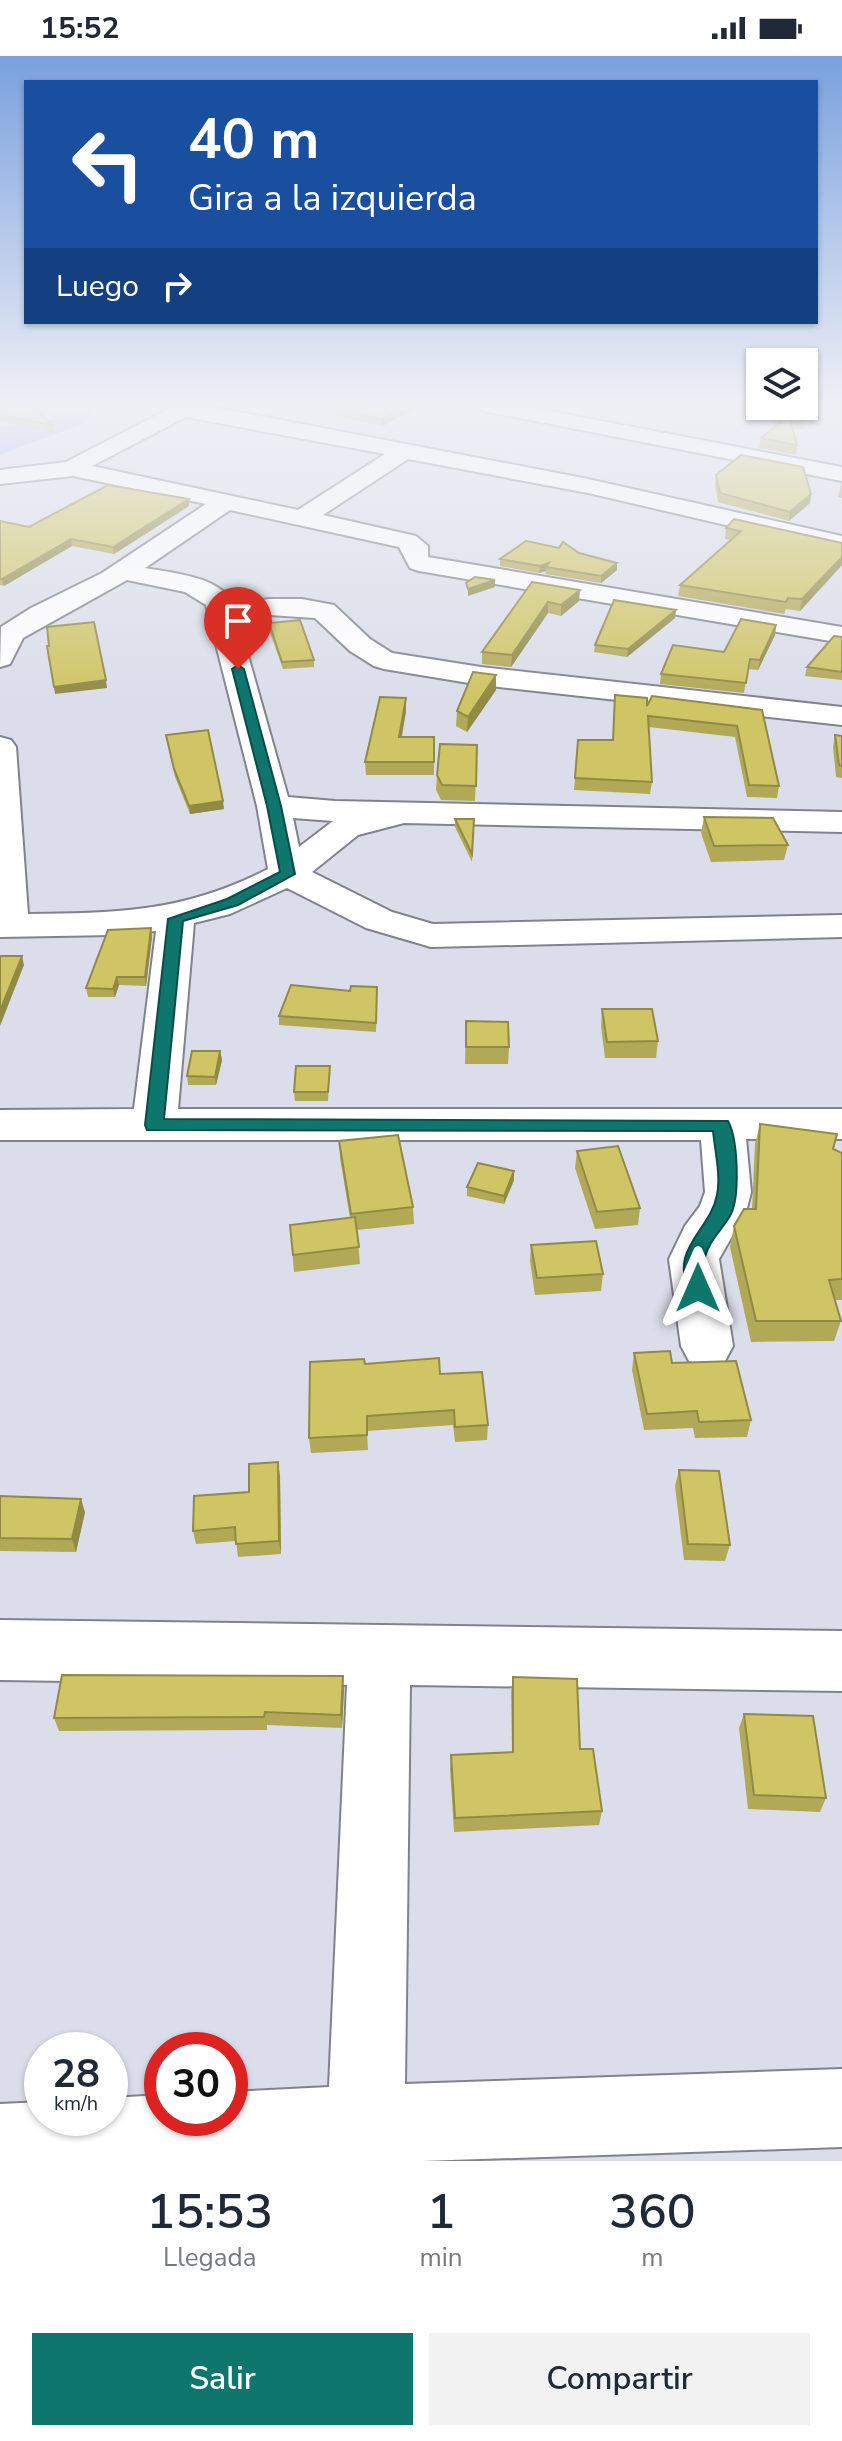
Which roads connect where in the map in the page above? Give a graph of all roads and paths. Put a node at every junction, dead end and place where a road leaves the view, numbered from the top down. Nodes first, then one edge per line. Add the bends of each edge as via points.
1 (224, 503) edge
2 (238, 503) edge
3 (325, 503) edge
4 (663, 503) edge
5 (304, 517) junction
6 (842, 544) edge
7 (123, 571) junction
8 (223, 614) junction
9 (842, 635) edge
10 (0, 658) edge
11 (842, 716) edge
12 (0, 747) edge
13 (274, 806) junction
14 (406, 812) junction
15 (842, 822) edge
16 (287, 874) junction
17 (176, 919) junction
18 (5, 926) edge
19 (842, 926) edge
20 (842, 1124) edge
21 (0, 1125) edge
22 (154, 1125) junction
23 (722, 1125) junction
24 (707, 1346) dead end
25 (0, 1650) edge
26 (379, 1656) junction
27 (842, 1661) edge
28 (842, 2108) edge
29 (366, 2124) junction
30 (0, 2143) edge

1 - 7 street
2 - 5 street
3 - 5 street
4 - 6 street
5 - 9 street via 407,541 415,546 419,563
7 - 8 street via 194,586 219,601
7 - 10 street via 11,633
8 - 11 street via 302,607 324,611 384,660 481,676
8 - 13 street
12 - 18 street
13 - 14 street
13 - 16 street
14 - 15 street
14 - 16 street via 346,828
16 - 17 street via 232,902
16 - 19 street via 379,920 431,936
17 - 18 street via 95,927
17 - 22 street
20 - 23 street
21 - 22 street
22 - 23 street
23 - 24 street via 728,1192 694,1259
25 - 26 street
26 - 27 street
26 - 29 street
28 - 29 street
29 - 30 street

